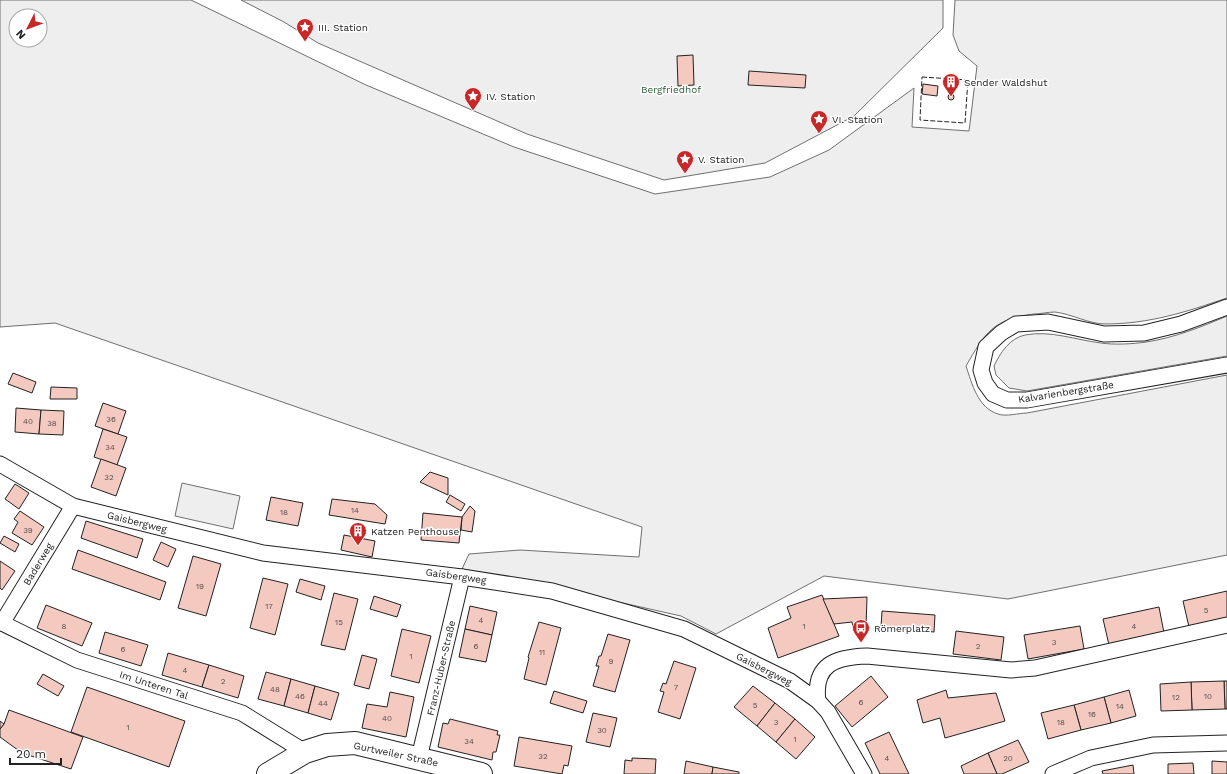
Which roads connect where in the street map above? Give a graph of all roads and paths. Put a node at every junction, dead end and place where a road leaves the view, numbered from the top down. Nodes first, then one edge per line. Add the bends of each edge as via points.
1 (1227, 308) edge
2 (1227, 365) edge
3 (0, 464) edge
4 (73, 506) junction
5 (462, 577) junction
6 (1, 622) edge
7 (1227, 625) edge
8 (818, 701) junction
9 (1227, 743) edge
10 (305, 752) junction
11 (419, 758) junction
12 (268, 774) edge
13 (481, 774) edge
14 (864, 774) edge
15 (1053, 774) edge

1 - 2 street, Kalvarienbergstraße via 1181,324 1144,333 1104,334 1048,322 1016,324 1000,333 986,348 981,370 985,383 994,394 1007,400 1027,400
3 - 4 street, Gaisbergweg
4 - 5 street, Gaisbergweg via 263,552
4 - 6 street, Baderweg
5 - 8 street, Gaisbergweg via 552,590 684,629 790,681
5 - 11 street, Franz-Huber-Straße
6 - 10 street, Im Unteren Tal via 77,660 242,713
7 - 8 street via 1035,668 1011,670 867,656 839,659 829,664 821,675 816,687
8 - 14 street, Gaisbergweg via 828,712
9 - 15 street via 1153,745 1091,758
10 - 11 main road, Gurtweiler Straße via 327,745 355,743
10 - 12 main road, Gurtweiler Straße
11 - 13 main road, Gurtweiler Straße

